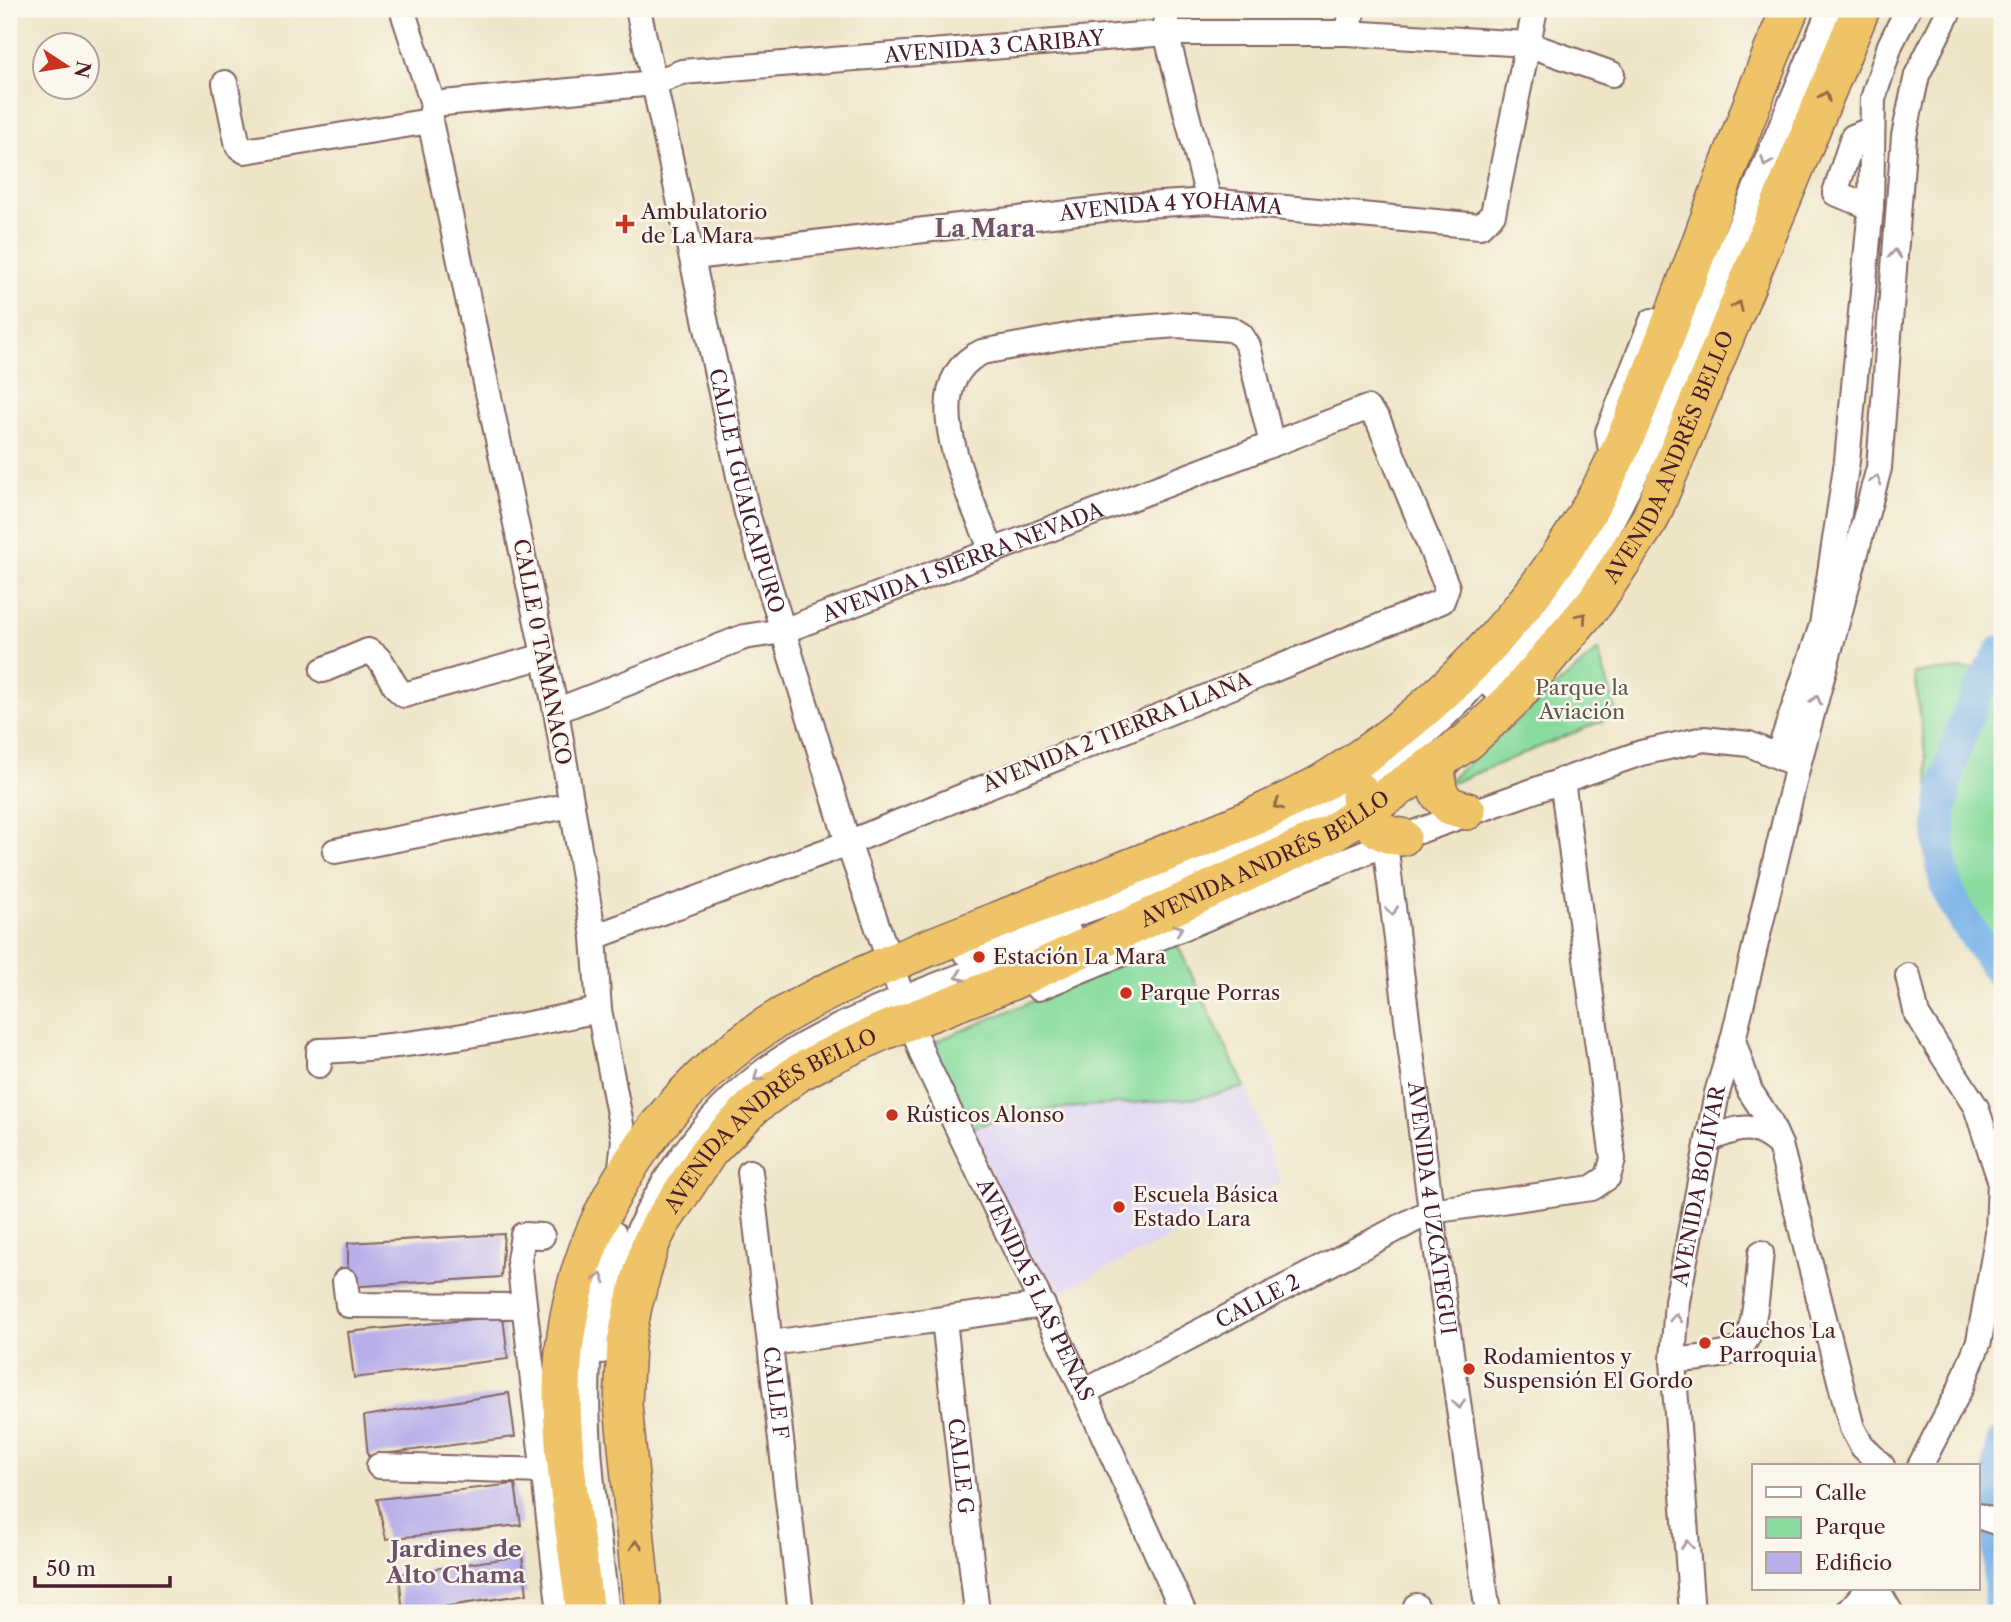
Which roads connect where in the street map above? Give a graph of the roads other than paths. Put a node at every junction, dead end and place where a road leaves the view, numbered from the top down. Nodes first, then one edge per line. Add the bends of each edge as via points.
1 (402, 9) edge
2 (638, 9) edge
3 (1353, 9) edge
4 (1535, 9) edge
5 (1777, 9) edge
6 (1790, 9) edge
7 (1805, 9) edge
8 (1830, 9) edge
9 (1861, 9) edge
10 (1908, 9) edge
11 (1950, 9) edge
12 (1166, 21) edge
13 (1347, 33) junction
14 (1527, 44) junction
15 (1612, 74) dead end
16 (225, 83) dead end
17 (654, 83) junction
18 (431, 112) junction
19 (1872, 129) junction
20 (1209, 201) junction
21 (1871, 207) junction
22 (694, 257) junction
23 (1367, 408) joint
24 (1272, 444) junction
25 (1612, 466) junction
26 (992, 551) junction
27 (783, 631) junction
28 (544, 656) junction
29 (323, 670) dead end
30 (555, 711) junction
31 (1788, 760) junction
32 (1436, 763) junction
33 (1562, 780) junction
34 (572, 805) junction
35 (1375, 810) junction
36 (1467, 811) junction
37 (848, 843) junction
38 (335, 851) dead end
39 (594, 937) junction
40 (1908, 976) dead end
41 (900, 991) junction
42 (599, 1010) junction
43 (1733, 1040) junction
44 (319, 1065) dead end
45 (1710, 1139) junction
46 (1780, 1145) junction
47 (750, 1172) dead end
48 (618, 1186) junction
49 (1431, 1211) junction
50 (542, 1236) dead end
51 (1761, 1253) dead end
52 (345, 1281) dead end
53 (1043, 1305) junction
54 (524, 1306) junction
55 (944, 1320) junction
56 (771, 1343) junction
57 (1673, 1362) junction
58 (1084, 1392) junction
59 (1877, 1464) edge
60 (1921, 1464) edge
61 (379, 1466) dead end
62 (546, 1471) junction
63 (1980, 1517) edge
64 (2002, 1524) edge
65 (578, 1552) junction
66 (1867, 1590) edge
67 (1878, 1590) edge
68 (560, 1613) edge
69 (585, 1613) edge
70 (596, 1613) edge
71 (607, 1613) edge
72 (619, 1613) edge
73 (643, 1613) edge
74 (801, 1613) edge
75 (977, 1613) edge
76 (1184, 1613) edge
77 (1488, 1613) edge
78 (1692, 1613) edge
79 (1847, 1613) edge
80 (1891, 1613) edge

1 - 18 street, CALLE 0 TAMANACO
2 - 17 street, CALLE 1 GUAICAIPURO
3 - 13 street
4 - 14 street
5 - 25 street via 1608,432
6 - 25 highway, AVENIDA ANDRÉS BELLO
7 - 35 street via 1650,411 1615,488 1588,536 1478,683 1438,722
8 -> 35 street via 1647,449 1599,545 1548,621 1482,698 1387,783
32 -> 9 highway, AVENIDA ANDRÉS BELLO via 1512,700 1597,601 1650,519
10 - 19 street via 1890,45 1873,99
31 -> 11 street via 1879,468 1904,136 1917,75
12 - 13 street, AVENIDA 3 CARIBAY
12 - 17 street, AVENIDA 3 CARIBAY via 682,72
12 - 20 street
13 - 14 street, AVENIDA 3 CARIBAY
14 - 15 street, AVENIDA 3 CARIBAY
14 - 20 street, AVENIDA 4 YOHAMA via 1493,214 1480,226
16 - 18 street, AVENIDA 3 CARIBAY via 238,146 245,151
17 - 18 street, AVENIDA 3 CARIBAY
17 - 22 street, CALLE 1 GUAICAIPURO
18 - 28 street, CALLE 0 TAMANACO
19 - 21 street
19 - 21 street via 1853,137 1835,193
20 - 22 street, AVENIDA 4 YOHAMA via 1129,206
21 - 31 street via 1847,461 1822,625
22 - 27 street, CALLE 1 GUAICAIPURO via 747,513
23 - 24 street, AVENIDA 1 SIERRA NEVADA
23 - 37 street, AVENIDA 2 TIERRA LLANA via 1378,420 1447,587 1442,601
24 - 26 street, AVENIDA 1 SIERRA NEVADA
24 - 26 street via 1248,346 1231,329 1177,325 1089,332 982,352 966,359 957,375 947,416 950,440
25 - 35 highway, AVENIDA ANDRÉS BELLO via 1535,590 1416,712
26 - 27 street, AVENIDA 1 SIERRA NEVADA
27 - 30 street, AVENIDA 1 SIERRA NEVADA via 744,637
27 - 37 street, CALLE 1 GUAICAIPURO
28 - 29 street via 404,695 396,690 380,656 368,651
28 - 30 street, CALLE 0 TAMANACO
30 - 34 street, CALLE 0 TAMANACO
31 - 33 street via 1749,744 1704,739 1641,752
31 - 43 street, AVENIDA BOLÍVAR
32 - 35 highway, AVENIDA ANDRÉS BELLO
32 - 36 highway via 1435,781 1443,800
33 - 36 street
33 - 49 street, CALLE 2 via 1613,1159 1608,1177 1592,1188
34 - 38 street
34 - 39 street, CALLE 0 TAMANACO
35 - 36 street
35 - 41 highway, AVENIDA ANDRÉS BELLO via 1273,863 1010,982
35 -> 41 highway, AVENIDA ANDRÉS BELLO via 1247,820
35 -> 49 street, AVENIDA 4 UZCÁTEGUI
37 - 39 street, AVENIDA 2 TIERRA LLANA
37 - 41 street, CALLE 1 GUAICAIPURO
39 - 42 street, CALLE 0 TAMANACO
40 - 60 street via 1917,1014 1976,1107 2000,1180 1998,1233 1979,1341
41 - 48 highway, AVENIDA ANDRÉS BELLO via 796,1008 734,1050 664,1118
41 - 53 street, AVENIDA 5 LAS PEÑAS via 923,1056
71 -> 41 street via 585,1388 594,1300 625,1208 662,1147 720,1079 756,1050 806,1018
41 -> 72 street via 781,1059 745,1086 675,1165 631,1244 607,1325 599,1381 603,1477
73 -> 41 highway, AVENIDA ANDRÉS BELLO via 623,1374 633,1306 650,1245 710,1150 754,1106 825,1058
42 - 44 street via 447,1040 319,1051
42 - 48 street, CALLE 0 TAMANACO via 625,1149
43 - 45 street, AVENIDA BOLÍVAR via 1717,1093
43 - 46 street via 1750,1091
45 - 46 street via 1754,1128
57 -> 45 street, AVENIDA BOLÍVAR via 1681,1276
46 - 59 street via 1852,1429
47 - 56 street, CALLE F
48 - 65 highway, AVENIDA ANDRÉS BELLO via 582,1267 565,1338 564,1429
49 - 58 street, CALLE 2
49 -> 77 street, AVENIDA 4 UZCÁTEGUI
50 - 54 street via 523,1235 519,1260
51 - 57 street via 1746,1342 1732,1350
52 - 54 street via 348,1305
53 - 55 street
53 - 58 street, AVENIDA 5 LAS PEÑAS
54 - 62 street
55 - 56 street
55 - 75 street, CALLE G
56 - 74 street, CALLE F
78 -> 57 street, AVENIDA BOLÍVAR
58 - 76 street, AVENIDA 5 LAS PEÑAS
61 - 62 street
62 - 68 street
63 - 64 street
65 - 69 highway, AVENIDA ANDRÉS BELLO
65 - 70 highway via 591,1567
66 - 79 street
67 - 80 street

